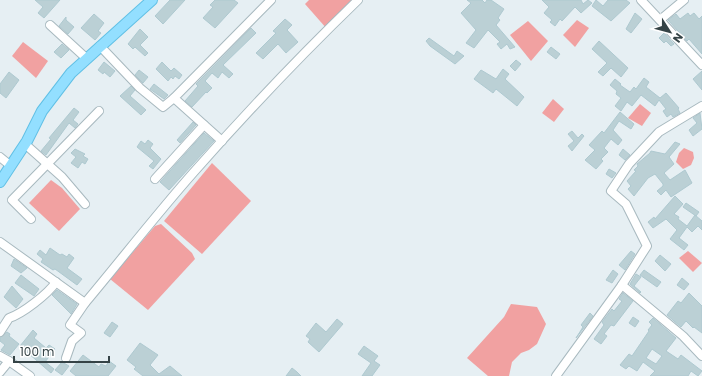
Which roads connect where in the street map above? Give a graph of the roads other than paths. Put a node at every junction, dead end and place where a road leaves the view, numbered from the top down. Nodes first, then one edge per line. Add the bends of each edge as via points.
1 (271, 0) edge
2 (358, 0) edge
3 (641, 0) edge
4 (684, 0) edge
5 (147, 2) edge
6 (660, 20) junction
7 (50, 25) dead end
8 (100, 46) junction
9 (86, 58) junction
10 (702, 65) edge
11 (174, 98) junction
12 (702, 106) edge
13 (99, 111) dead end
14 (204, 125) junction
15 (222, 141) junction
16 (25, 144) junction
17 (0, 157) edge
18 (47, 164) junction
19 (11, 166) junction
20 (155, 179) dead end
21 (0, 182) edge
22 (85, 204) dead end
23 (31, 219) dead end
24 (0, 242) edge
25 (56, 282) junction
26 (622, 285) junction
27 (85, 304) junction
28 (0, 332) edge
29 (0, 356) edge
30 (702, 356) edge
31 (66, 358) dead end
32 (9, 361) junction
33 (0, 372) edge
34 (30, 376) edge
35 (556, 376) edge

1 - 11 street
2 - 15 street via 268,90
3 - 6 street
4 - 6 street
5 - 8 main road
6 - 10 street
7 - 9 street
8 - 9 main road
8 - 11 street via 140,88 163,107
9 - 16 main road via 42,111
11 - 14 street
12 - 26 street via 659,132 629,164 611,191 626,204 647,246
13 - 18 street
14 - 15 street
14 - 20 street
15 - 27 street
16 - 18 street
16 - 19 main road
17 - 19 street
18 - 22 street
18 - 23 street via 12,200
19 - 21 main road
24 - 25 street
25 - 27 street
25 - 28 street via 49,292 16,316 9,318
26 - 30 street via 684,336
26 - 35 street
27 - 31 street via 70,325 81,333 72,341 66,351
29 - 32 street
32 - 33 street
32 - 34 street

